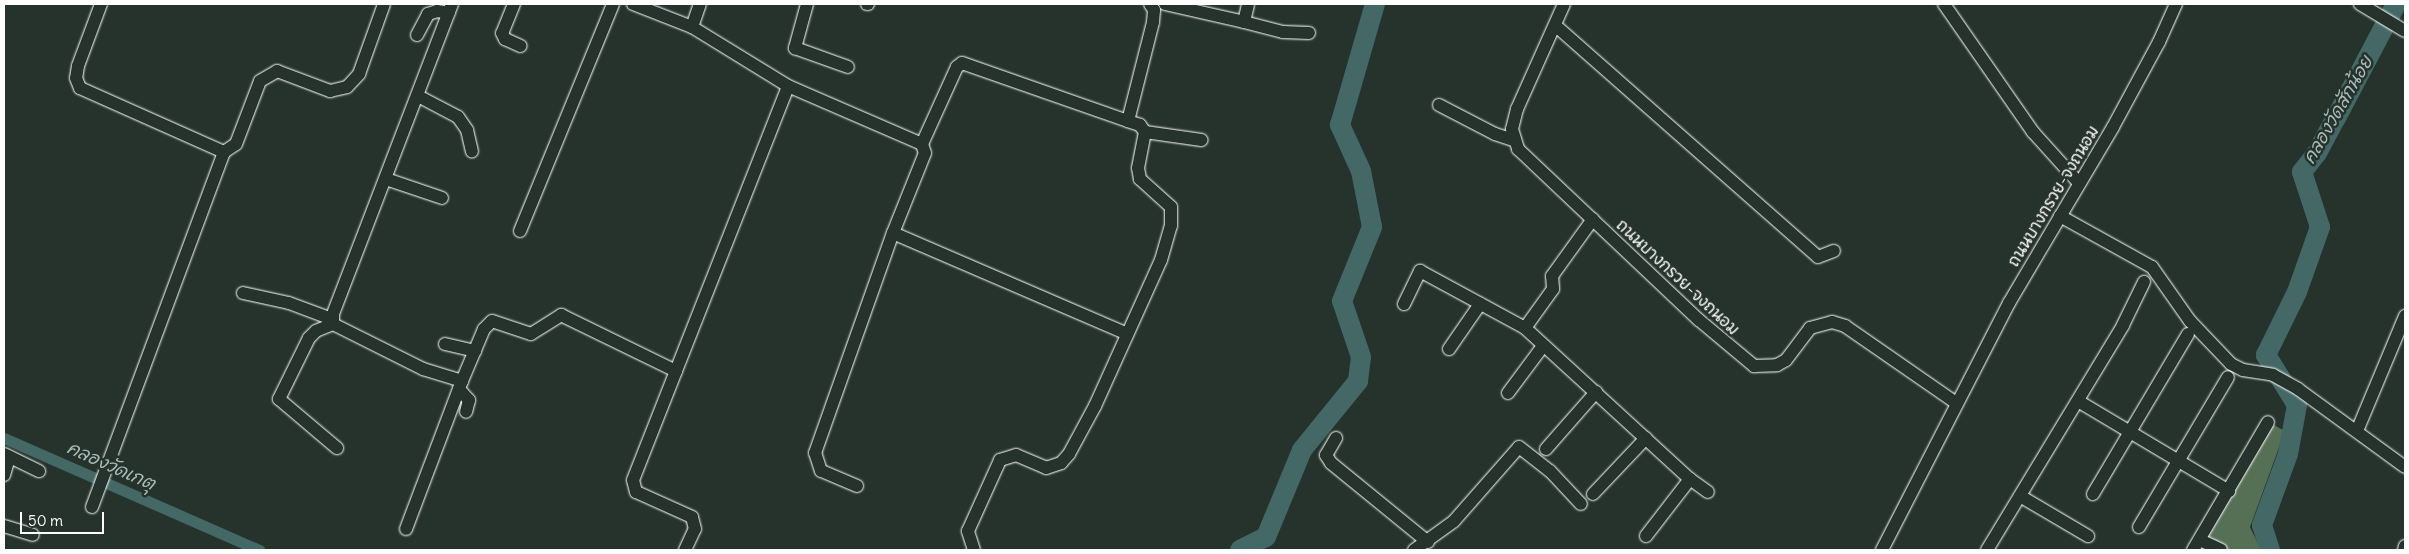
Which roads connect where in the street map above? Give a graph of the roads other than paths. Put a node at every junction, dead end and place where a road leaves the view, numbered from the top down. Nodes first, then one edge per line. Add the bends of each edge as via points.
1 (101, 4) edge
2 (384, 4) edge
3 (514, 4) edge
4 (613, 4) edge
5 (633, 4) edge
6 (700, 4) edge
7 (807, 4) edge
8 (1158, 4) edge
9 (1248, 4) edge
10 (1564, 4) edge
11 (1944, 4) edge
12 (2176, 4) edge
13 (2360, 4) edge
14 (450, 8) edge
15 (1244, 22) junction
16 (1556, 26) junction
17 (692, 28) junction
18 (2400, 28) edge
19 (1310, 33) dead end
20 (417, 35) dead end
21 (520, 46) dead end
22 (848, 66) dead end
23 (788, 86) junction
24 (418, 96) junction
25 (1439, 105) dead end
26 (1128, 121) junction
27 (1145, 132) junction
28 (1201, 140) dead end
29 (1514, 140) junction
30 (922, 144) junction
31 (472, 151) dead end
32 (224, 152) junction
33 (386, 179) junction
34 (2079, 183) junction
35 (442, 198) dead end
36 (2060, 216) junction
37 (1593, 219) junction
38 (520, 230) dead end
39 (893, 233) junction
40 (1834, 251) dead end
41 (2144, 282) dead end
42 (243, 293) dead end
43 (1404, 304) dead end
44 (1480, 304) junction
45 (2405, 316) edge
46 (332, 322) junction
47 (1525, 328) junction
48 (1127, 334) junction
49 (2188, 334) dead end
50 (445, 344) dead end
51 (1543, 346) junction
52 (1450, 349) dead end
53 (475, 351) junction
54 (676, 371) junction
55 (2228, 377) dead end
56 (461, 385) junction
57 (1596, 392) junction
58 (1508, 393) dead end
59 (2078, 401) junction
60 (1956, 403) junction
61 (466, 412) dead end
62 (2268, 422) dead end
63 (2357, 431) junction
64 (2130, 433) junction
65 (1336, 438) dead end
66 (1646, 438) junction
67 (337, 448) dead end
68 (1546, 449) dead end
69 (6, 456) edge
70 (2177, 462) junction
71 (2405, 467) edge
72 (39, 472) dead end
73 (4, 475) edge
74 (1690, 479) junction
75 (857, 486) dead end
76 (2229, 491) junction
77 (1708, 492) dead end
78 (1593, 494) dead end
79 (2093, 494) dead end
80 (2020, 496) junction
81 (1581, 504) dead end
82 (92, 507) dead end
83 (4, 526) edge
84 (2139, 527) dead end
85 (406, 529) dead end
86 (33, 535) dead end
87 (1646, 536) dead end
88 (2088, 536) dead end
89 (1428, 542) junction
90 (2196, 545) edge
91 (2405, 546) edge
92 (1993, 548) edge
93 (685, 550) edge
94 (974, 550) edge
95 (1414, 550) edge
96 (1882, 550) edge
97 (2221, 550) edge
98 (2404, 550) edge

1 - 32 street via 78,66 76,78 80,88
2 - 32 street via 354,80 339,91 330,91 277,71 268,73 254,93 236,144
3 - 21 street via 502,33 505,39
4 - 38 street
5 - 17 street
6 - 17 street
7 - 22 street via 794,46
8 - 15 street
8 - 26 street
9 - 15 street
10 - 16 street
11 - 34 street via 2036,136
12 - 34 street, ถนนบางกรวย-จงถนอม via 2148,64
13 - 18 street
14 - 20 street via 428,14
14 - 24 street
15 - 19 street via 1283,32
16 - 29 street via 1517,109 1512,129
16 - 40 street via 1818,257
17 - 23 street
23 - 30 street
23 - 54 street
24 - 31 street via 458,117 468,130
24 - 33 street
25 - 29 street
26 - 27 street via 1140,125
26 - 30 street via 962,63 957,67
27 - 28 street
27 - 48 street via 1138,173 1145,186 1168,202 1171,226 1161,260
29 - 37 street, ถนนบางกรวย-จงถนอม via 1518,149
30 - 39 street via 925,153
32 - 82 street
33 - 35 street
33 - 46 street
34 - 36 street, ถนนบางกรวย-จงถนอม
36 - 60 street, ถนนบางกรวย-จงถนอม
36 - 63 street via 2152,268 2190,321 2231,364 2243,370 2272,375 2298,389
37 - 47 street via 1552,276 1554,289
37 - 60 street, ถนนบางกรวย-จงถนอม via 1754,366 1769,367 1786,360 1810,328 1832,322 1845,326
39 - 48 street
39 - 75 street via 814,453 821,471
41 - 59 street
42 - 46 street via 289,303
43 - 44 street via 1420,271
44 - 47 street
44 - 52 street
45 - 63 street
46 - 56 street via 397,358
46 - 67 street via 309,338 279,399
47 - 51 street
48 - 94 street via 1096,406 1061,463 1046,468 1010,455 1000,460 968,531
49 - 64 street
50 - 53 street
51 - 57 street
51 - 58 street
53 - 54 street via 484,329 492,321 531,334 561,316
53 - 56 street
54 - 93 street via 632,486 636,492 692,517 695,529
55 - 70 street
56 - 61 street via 469,400
56 - 85 street
57 - 66 street
57 - 68 street
59 - 64 street
59 - 80 street
60 - 96 street, ถนนบางกรวย-จงถนอม
62 - 76 street
63 - 71 street
64 - 70 street
64 - 79 street
65 - 89 street via 1326,455 1331,464
66 - 74 street
66 - 78 street
69 - 72 street
69 - 73 street
70 - 76 street
70 - 84 street
74 - 77 street
74 - 87 street
76 - 90 street
80 - 88 street
80 - 92 street
81 - 89 street via 1550,471 1519,447 1454,522
83 - 86 street
89 - 95 street
90 - 97 street
91 - 98 street

